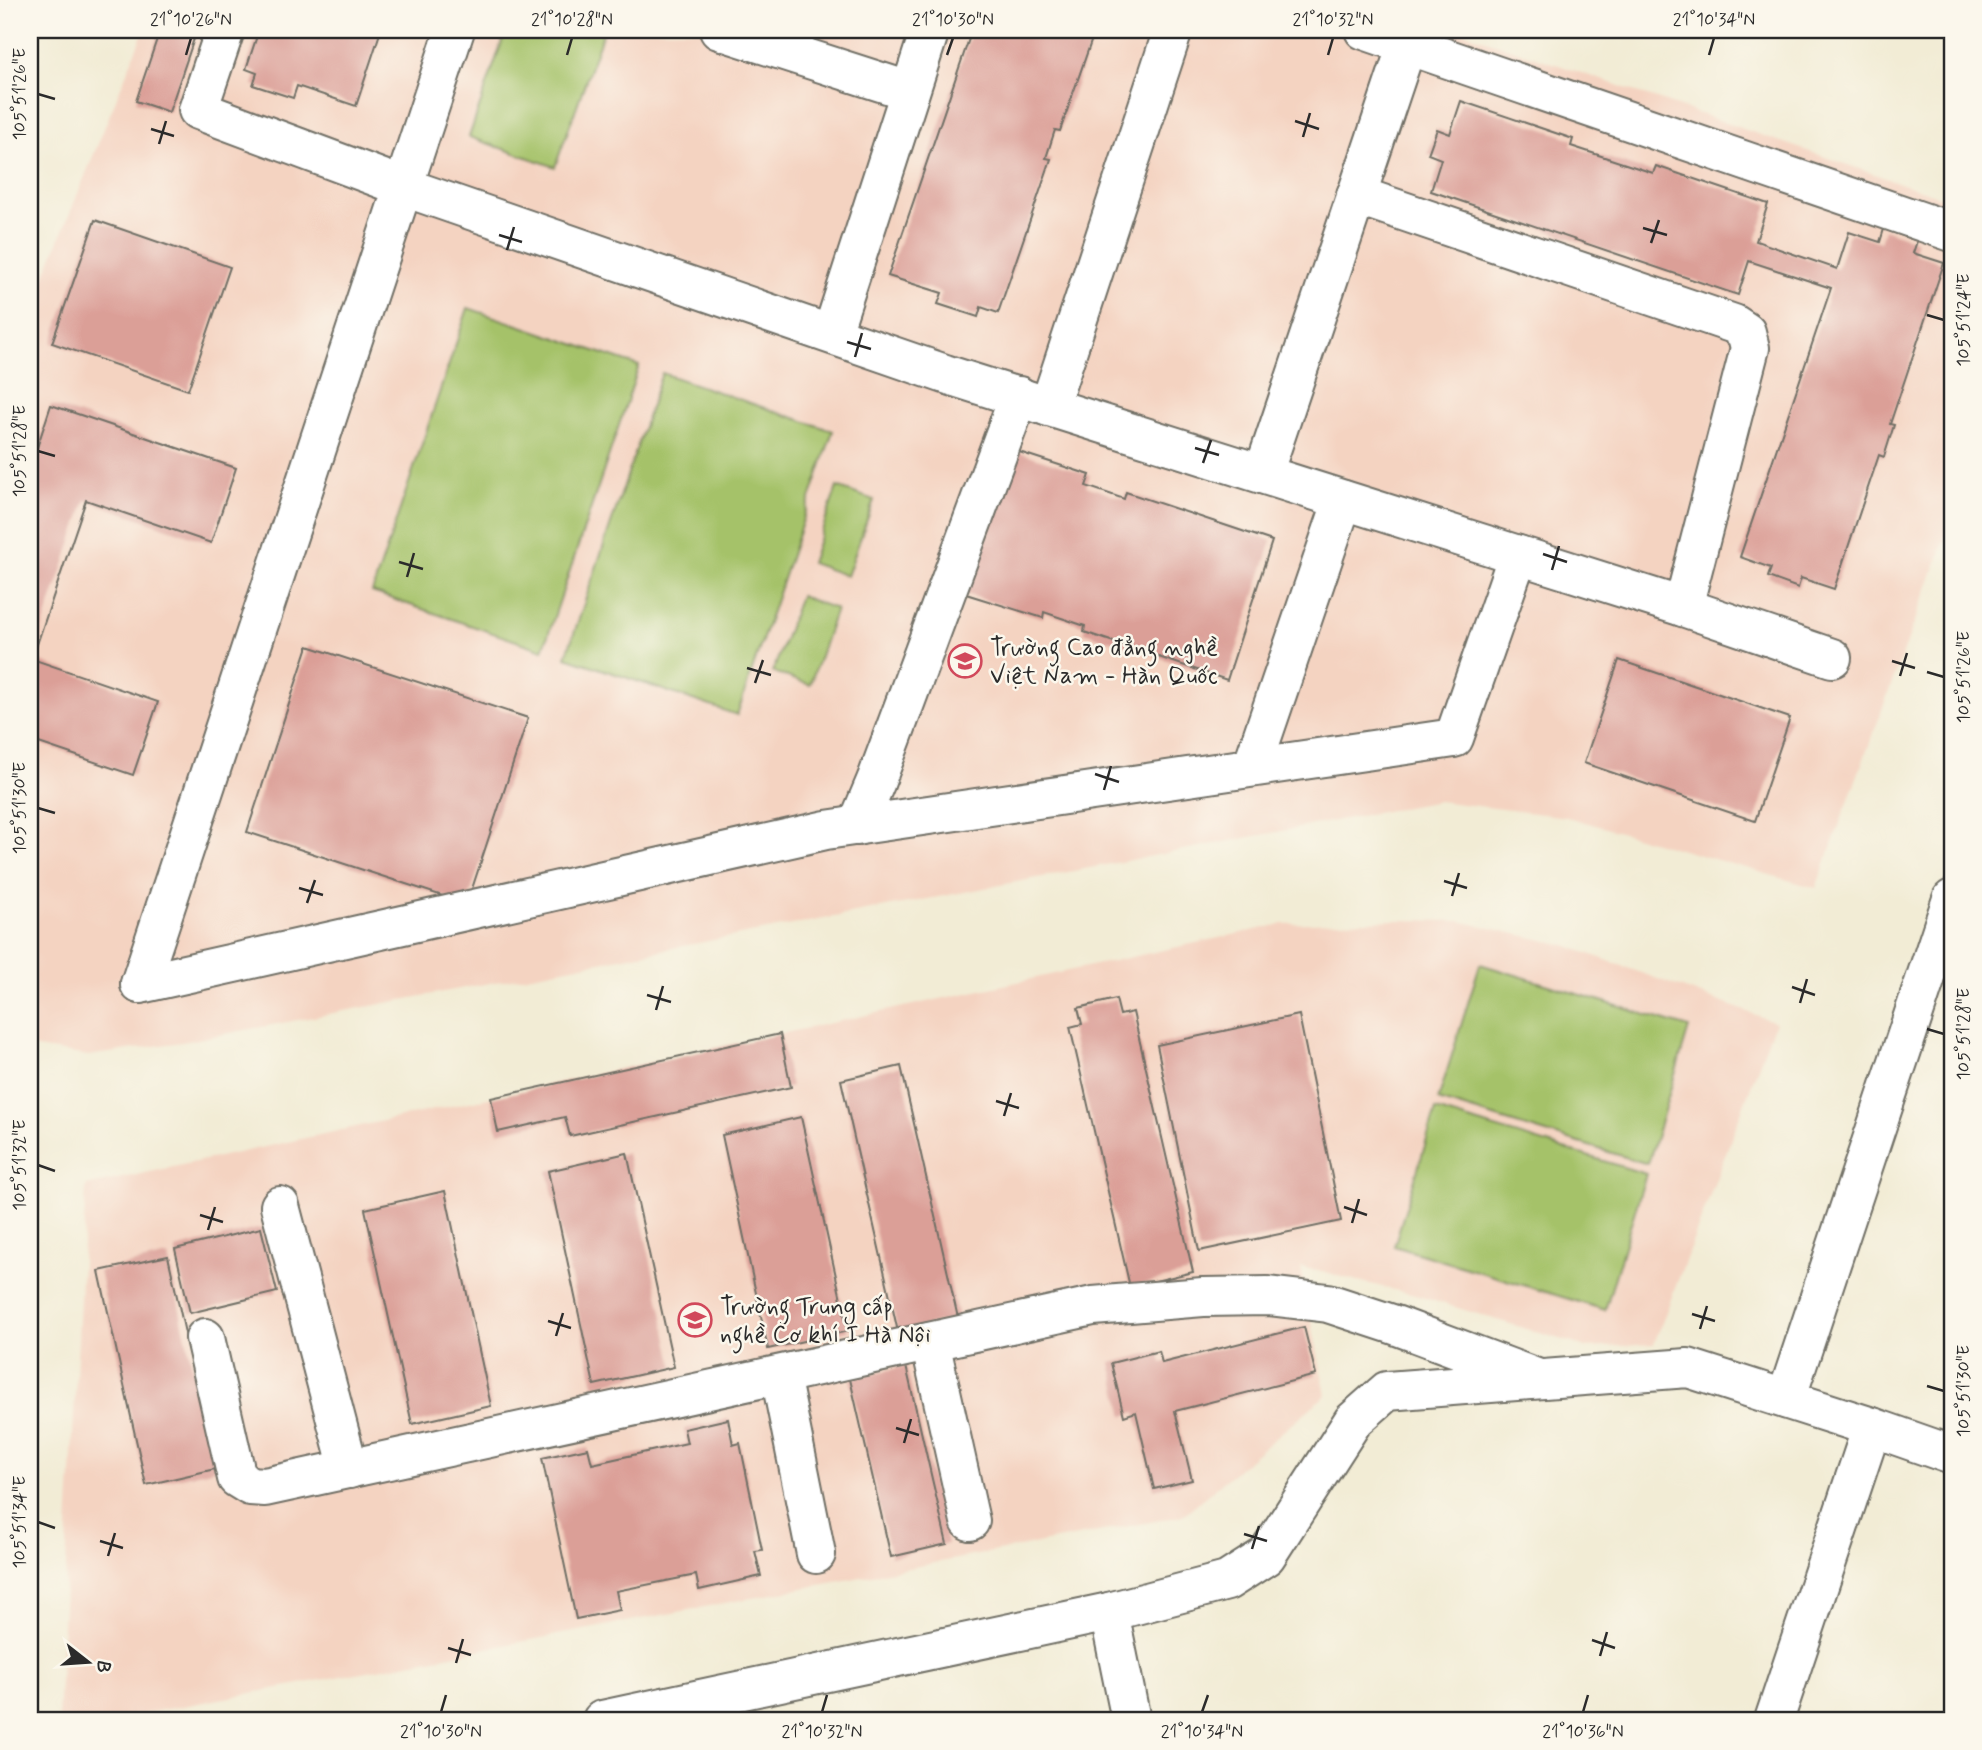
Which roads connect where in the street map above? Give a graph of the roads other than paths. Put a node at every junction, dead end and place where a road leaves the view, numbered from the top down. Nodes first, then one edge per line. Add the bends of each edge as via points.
1 (225, 30) edge
2 (455, 30) edge
3 (719, 30) edge
4 (930, 30) edge
5 (1173, 30) edge
6 (1364, 30) edge
7 (1407, 45) junction
8 (909, 91) junction
9 (404, 187) junction
10 (1356, 195) junction
11 (1952, 232) edge
12 (832, 333) junction
13 (1034, 402) junction
14 (1263, 474) junction
15 (1343, 499) junction
16 (1518, 555) junction
17 (1683, 607) junction
18 (1832, 658) dead end
19 (1252, 767) junction
20 (856, 826) junction
21 (1952, 899) edge
22 (280, 1206) dead end
23 (205, 1338) dead end
24 (930, 1342) junction
25 (780, 1375) junction
26 (1539, 1379) junction
27 (1786, 1399) junction
28 (1872, 1427) junction
29 (1952, 1455) edge
30 (349, 1469) junction
31 (970, 1521) dead end
32 (816, 1554) dead end
33 (1109, 1612) junction
34 (602, 1720) edge
35 (1131, 1720) edge
36 (1774, 1720) edge

1 - 9 street via 198,110
2 - 9 street
3 - 8 street
4 - 8 street
5 - 13 street
6 - 7 street
7 - 10 street
7 - 11 street
8 - 12 street
9 - 12 street
9 - 20 street via 140,984
10 - 14 street
10 - 17 street via 1734,324 1746,332 1750,348
12 - 13 street
13 - 14 street
13 - 20 street
14 - 15 street
15 - 16 street
15 - 19 street
16 - 17 street
16 - 19 street via 1454,738
17 - 18 street
19 - 20 street
21 - 27 street
22 - 30 street
23 - 30 street via 237,1478 250,1486 265,1487
24 - 25 street
24 - 26 street via 1093,1306 1268,1296 1328,1303
24 - 31 street
25 - 30 street
25 - 32 street
26 - 27 street via 1688,1368
26 - 33 street via 1387,1391 1353,1421 1266,1556 1227,1581
27 - 28 street
28 - 29 street
28 - 36 street
33 - 34 street
33 - 35 street

